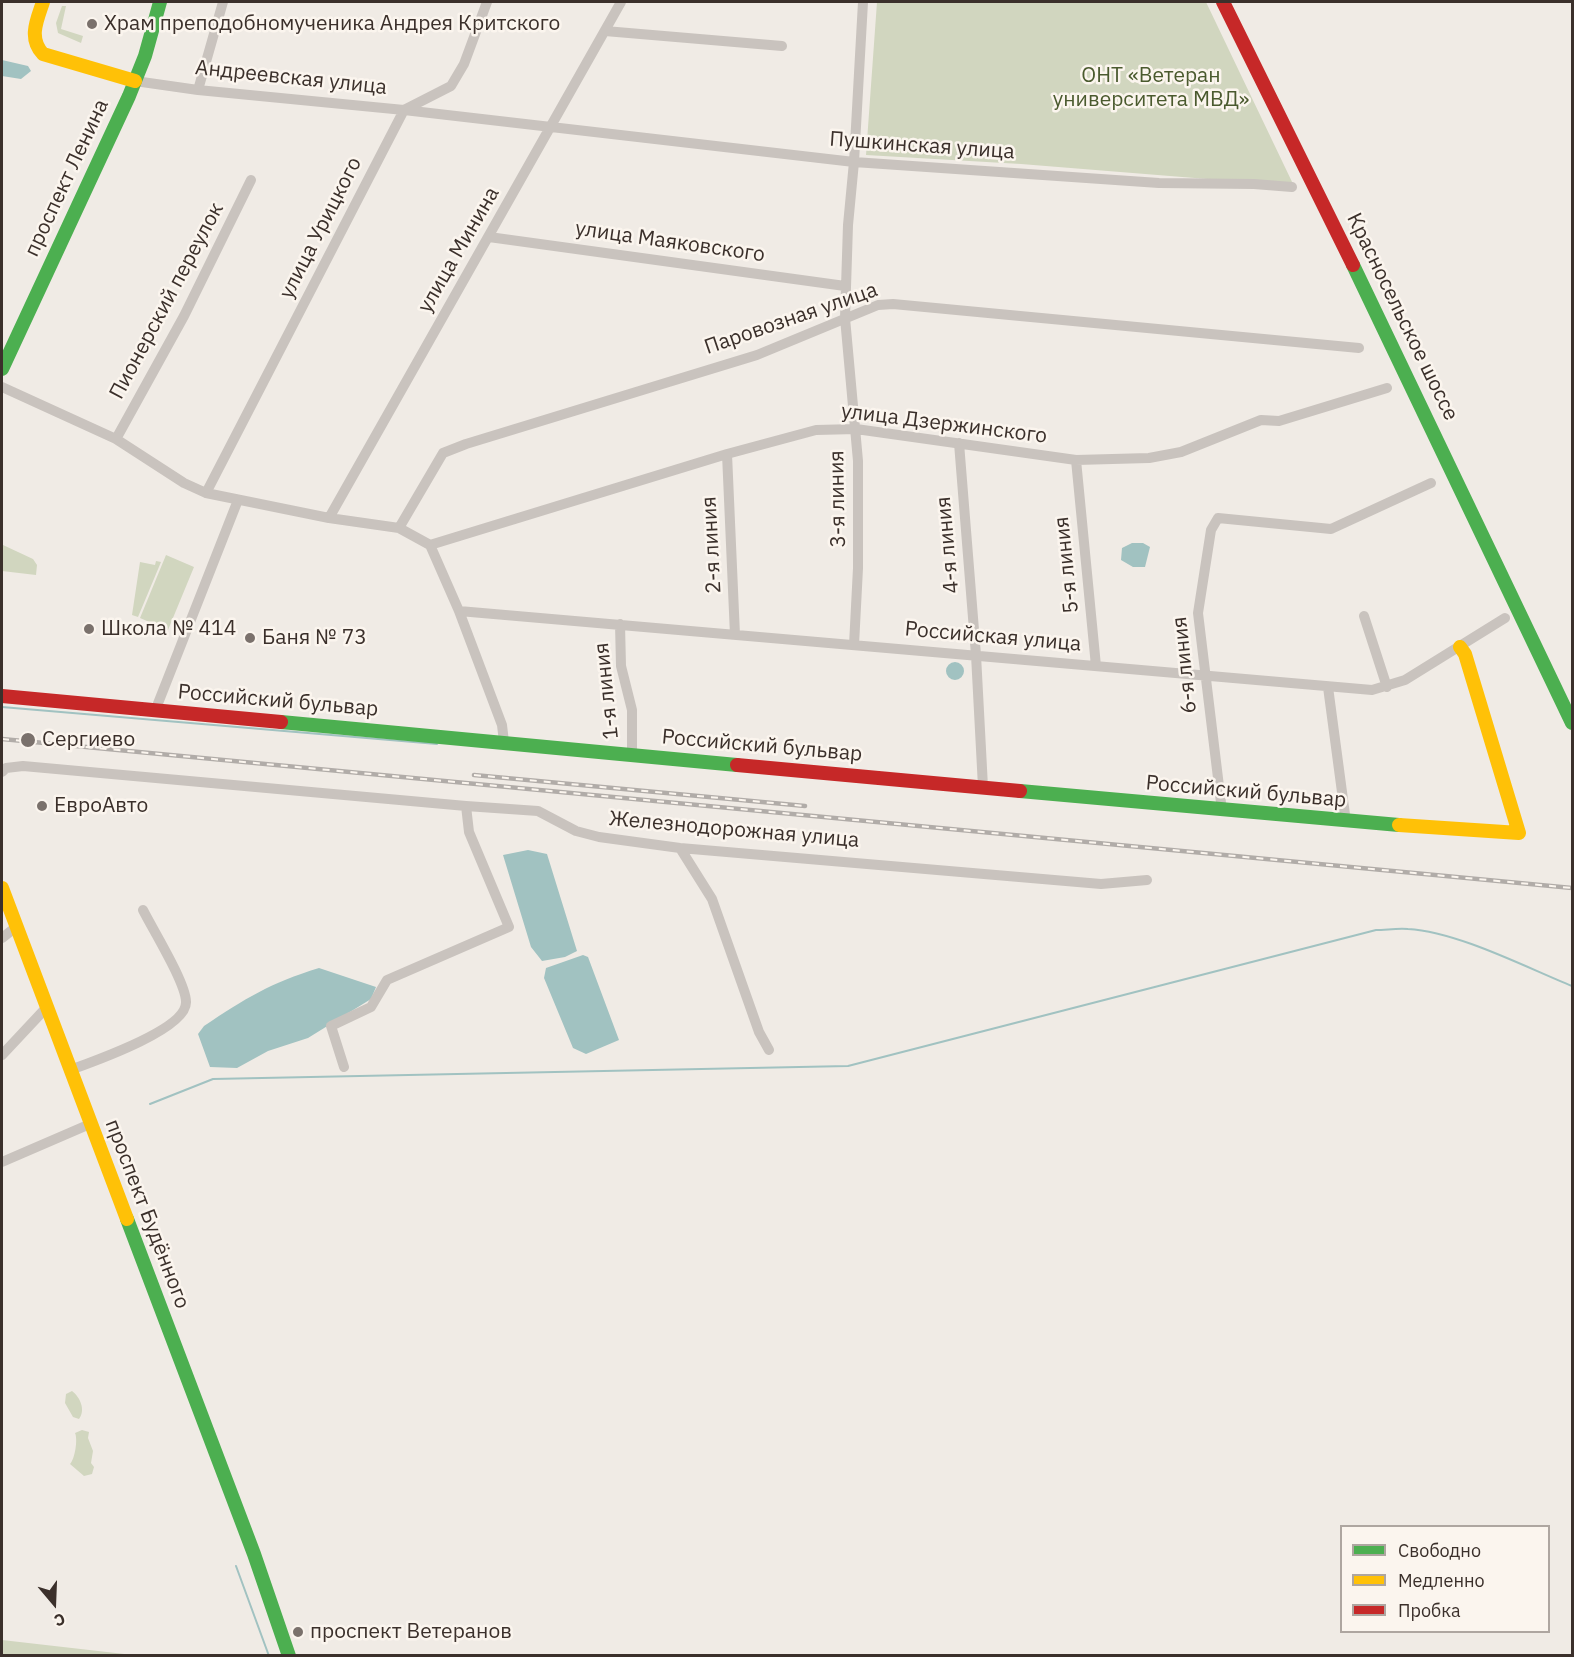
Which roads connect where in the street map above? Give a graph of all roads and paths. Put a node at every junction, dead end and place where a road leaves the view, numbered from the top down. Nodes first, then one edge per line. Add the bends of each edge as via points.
1 (43, 2) edge
2 (160, 2) edge
3 (223, 2) edge
4 (487, 2) edge
5 (621, 2) edge
6 (863, 2) edge
7 (1223, 2) edge
8 (604, 31) junction
9 (783, 46) dead end
10 (135, 81) junction
11 (198, 90) junction
12 (404, 110) junction
13 (550, 128) junction
14 (854, 162) junction
15 (251, 180) dead end
16 (1292, 187) dead end
17 (489, 237) junction
18 (845, 286) junction
19 (845, 318) junction
20 (1359, 348) dead end
21 (2, 369) edge
22 (2, 387) edge
23 (1387, 388) dead end
24 (856, 429) junction
25 (116, 439) junction
26 (959, 443) junction
27 (727, 454) junction
28 (1076, 460) junction
29 (1431, 483) dead end
30 (206, 493) junction
31 (238, 500) junction
32 (329, 518) junction
33 (399, 528) junction
34 (430, 545) junction
35 (459, 611) junction
36 (1364, 616) dead end
37 (1504, 618) dead end
38 (620, 624) junction
39 (735, 635) junction
40 (854, 645) junction
41 (1460, 647) junction
42 (976, 655) junction
43 (1096, 666) junction
44 (1204, 675) junction
45 (1328, 687) junction
46 (1387, 687) junction
47 (2, 696) edge
48 (155, 711) junction
49 (1572, 723) edge
50 (504, 742) junction
51 (632, 755) junction
52 (2, 772) edge
53 (983, 787) junction
54 (466, 806) junction
55 (1222, 811) junction
56 (1346, 822) junction
57 (680, 848) junction
58 (1147, 880) dead end
59 (2, 888) edge
60 (143, 910) dead end
61 (16, 927) junction
62 (2, 938) edge
63 (46, 1008) junction
64 (769, 1050) dead end
65 (2, 1055) edge
66 (344, 1067) dead end
67 (70, 1070) junction
68 (90, 1124) junction
69 (2, 1162) edge
70 (254, 1554) junction
71 (289, 1656) edge
72 (296, 1656) edge

1 - 10 street, Андреевская улица via 34,31 34,46 43,54
2 - 10 street, проспект Ленина
3 - 11 street
4 - 12 street via 464,64 451,86
5 - 8 street, улица Минина
6 - 14 street, 3-я линия
7 - 49 street, Красносельское шоссе via 1409,378
8 - 9 street
8 - 13 street, улица Минина
10 - 11 street, Андреевская улица
10 - 21 street, проспект Ленина
11 - 12 street, Андреевская улица
12 - 13 street, Андреевская улица
12 - 30 street, улица Урицкого
13 - 14 street, Пушкинская улица
13 - 17 street, улица Минина
14 - 16 street, Пушкинская улица via 1159,183
14 - 18 street, 3-я линия
15 - 25 street, Пионерский переулок via 184,316
17 - 18 street, улица Маяковского
17 - 32 street, улица Минина
18 - 19 street, 3-я линия
19 - 20 street, Паровозная улица via 878,304 893,304
19 - 24 street, 3-я линия
19 - 33 street, Паровозная улица via 767,351 443,453
22 - 25 street
23 - 28 street, улица Дзержинского via 1279,421 1262,420 1181,452 1149,458
24 - 26 street, улица Дзержинского
24 - 27 street, улица Дзержинского via 816,430
24 - 40 street, 3-я линия via 858,568
25 - 30 street
26 - 28 street, улица Дзержинского
26 - 42 street, 4-я линия
27 - 34 street, улица Дзержинского
27 - 39 street, 2-я линия
28 - 43 street, 5-я линия
29 - 44 street, 6-я линия via 1332,529 1218,518 1211,530 1198,613
30 - 31 street
31 - 32 street
31 - 48 street
32 - 33 street
33 - 34 street
34 - 35 street
35 - 38 street, Российская улица
35 - 50 street via 502,725
36 - 46 street
37 - 41 street, Российская улица
38 - 39 street, Российская улица
38 - 51 street, 1-я линия via 621,666 632,710
39 - 40 street, Российская улица
40 - 42 street, Российская улица
41 - 46 street, Российская улица
41 - 56 street, Российский бульвар via 1482,706 1519,833
42 - 43 street, Российская улица
42 - 53 street, 4-я линия
43 - 44 street, Российская улица
44 - 45 street, Российская улица
44 - 55 street, 6-я линия
45 - 46 street, Российская улица
45 - 56 street
47 - 48 street, Российский бульвар
48 - 50 street, Российский бульвар
50 - 51 street, Российский бульвар
51 - 53 street, Российский бульвар
52 - 54 street, Железнодорожная улица via 23,766
53 - 55 street, Российский бульвар
54 - 57 street, Железнодорожная улица via 538,811 576,831 599,837
54 - 66 street via 469,832 509,927 387,980 370,1007 331,1026
55 - 56 street, Российский бульвар
57 - 58 street, Железнодорожная улица via 1101,884
57 - 64 street via 712,899
59 - 61 street, проспект Будённого
60 - 67 street via 181,986 186,1008 134,1047
61 - 62 street
61 - 63 street, проспект Будённого
63 - 65 street
63 - 67 street, проспект Будённого
67 - 68 street, проспект Будённого
68 - 69 street
68 - 70 street, проспект Будённого
70 - 71 street, проспект Будённого
70 - 72 street, проспект Будённого

